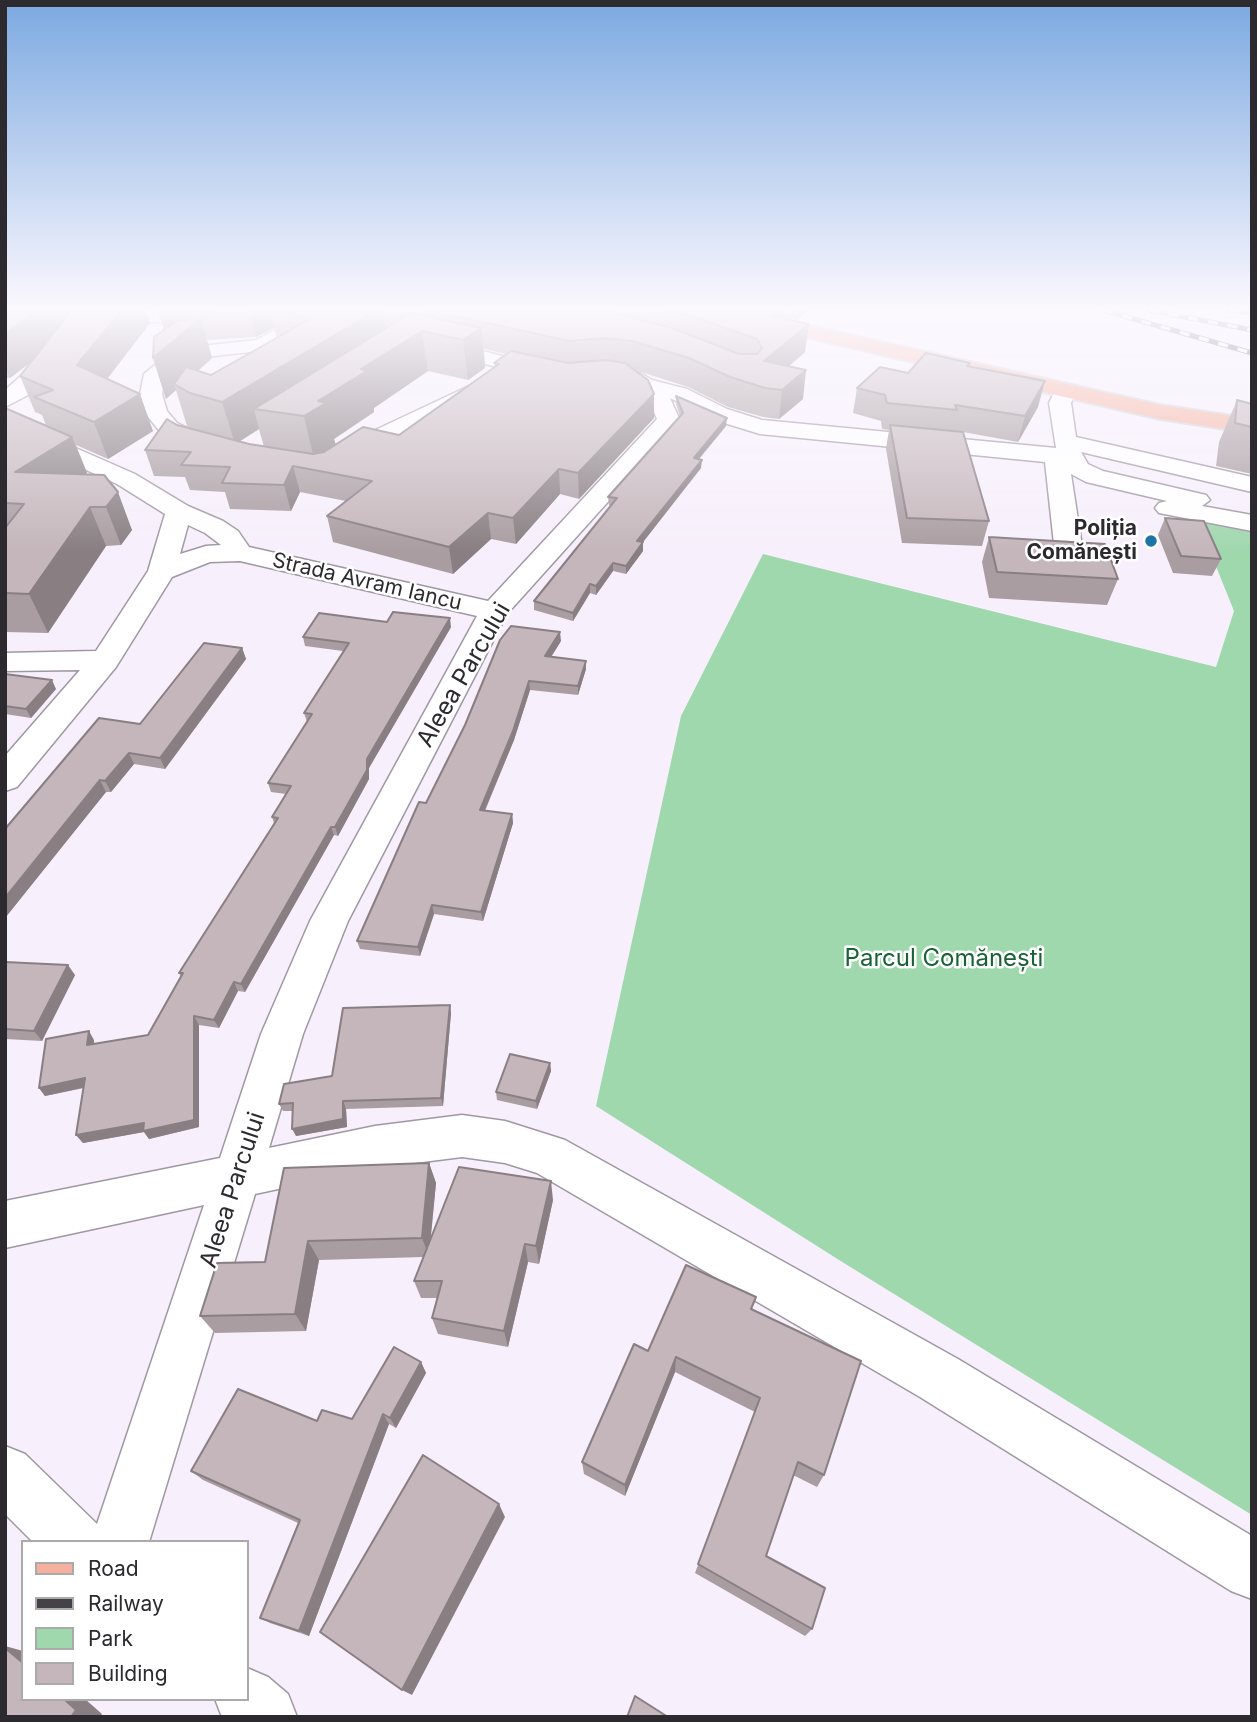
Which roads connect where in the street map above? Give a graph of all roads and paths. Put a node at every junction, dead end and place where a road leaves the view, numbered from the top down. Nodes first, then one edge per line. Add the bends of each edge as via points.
1 (19, 390) edge
2 (152, 390) edge
3 (473, 390) edge
4 (650, 390) edge
5 (665, 390) edge
6 (1065, 391) joint
7 (5, 401) edge
8 (5, 416) edge
9 (5, 424) edge
10 (1252, 426) edge
11 (1064, 451) junction
12 (228, 452) edge
13 (328, 464) edge
14 (1252, 485) edge
15 (1060, 488) junction
16 (1197, 500) dead end
17 (179, 511) junction
18 (1252, 523) edge
19 (1069, 552) edge
20 (240, 553) junction
21 (162, 571) junction
22 (495, 611) junction
23 (105, 660) junction
24 (5, 662) edge
25 (5, 779) edge
26 (239, 1173) junction
27 (5, 1225) edge
28 (5, 1474) edge
29 (73, 1540) edge
30 (121, 1540) edge
31 (1252, 1570) edge
32 (248, 1701) edge
33 (265, 1717) edge

1 - 7 street
2 - 12 street via 156,413 169,428 194,443
3 - 13 street via 353,447
4 - 22 street, Aleea Parcului via 669,420
5 - 11 street via 760,427
6 - 10 main road
6 - 11 street via 1060,403
7 - 8 street via 13,406
9 - 17 street, Strada Avram Iancu via 126,479
11 - 14 street
11 - 15 street
11 - 16 street via 1079,469 1095,477
15 - 18 street
15 - 19 street
17 - 20 street, Strada Avram Iancu via 229,537
17 - 21 street
20 - 21 street, Strada Avram Iancu via 206,554
20 - 22 street, Strada Avram Iancu
21 - 23 street
22 - 26 street, Aleea Parcului via 330,921 282,1034
23 - 24 street
23 - 25 street
26 - 27 street
26 - 30 street, Aleea Parcului
26 - 31 street via 462,1136 549,1155 939,1378
28 - 29 street
32 - 33 street

